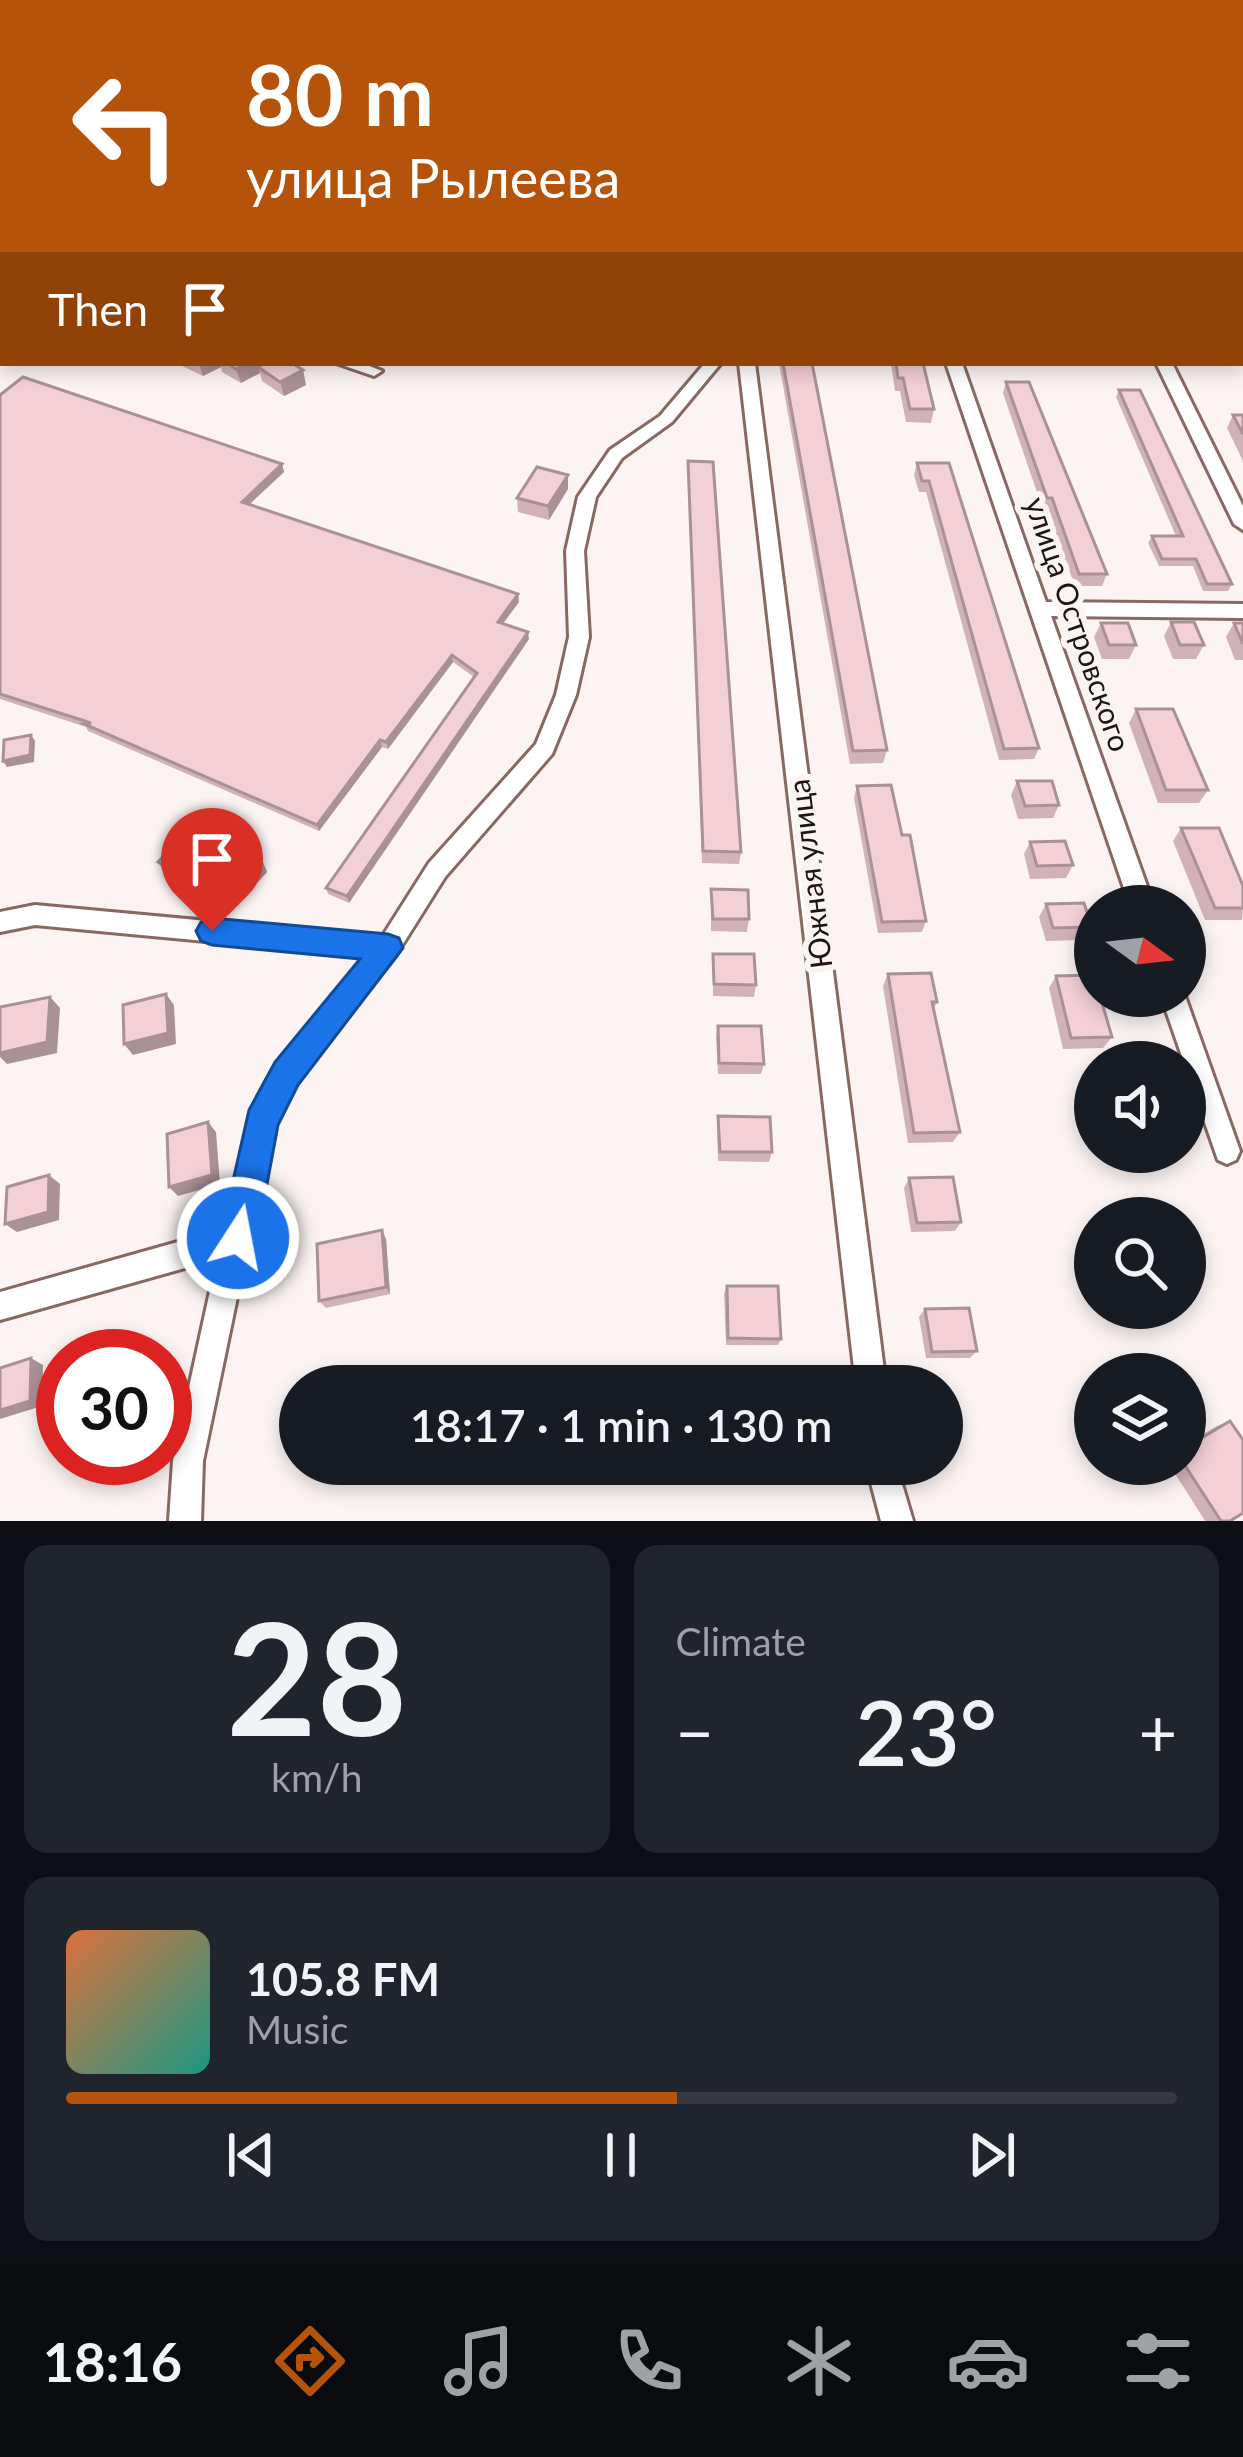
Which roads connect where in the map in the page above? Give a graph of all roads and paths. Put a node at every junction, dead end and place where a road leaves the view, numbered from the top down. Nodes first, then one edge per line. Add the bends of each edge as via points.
1 (355, 366) edge
2 (710, 366) edge
3 (746, 366) edge
4 (955, 366) edge
5 (1165, 366) edge
6 (374, 371) dead end
7 (1243, 524) edge
8 (1039, 609) junction
9 (1243, 611) edge
10 (1135, 885) edge
11 (0, 922) edge
12 (388, 948) junction
13 (1180, 1017) edge
14 (1227, 1151) dead end
15 (238, 1238) junction
16 (0, 1306) edge
17 (869, 1365) edge
18 (884, 1485) edge
19 (185, 1521) edge
20 (898, 1521) edge

1 - 6 street
2 - 12 street via 666,419 616,454 586,496 575,551 579,637 545,748 437,870
3 - 17 street, Южная улица
4 - 8 street, улица Островского
5 - 7 street
8 - 9 street
8 - 10 street, улица Островского
11 - 12 street via 35,915
12 - 15 street via 287,1073 261,1121
13 - 14 street
15 - 16 street
15 - 19 street via 188,1461
18 - 20 street

